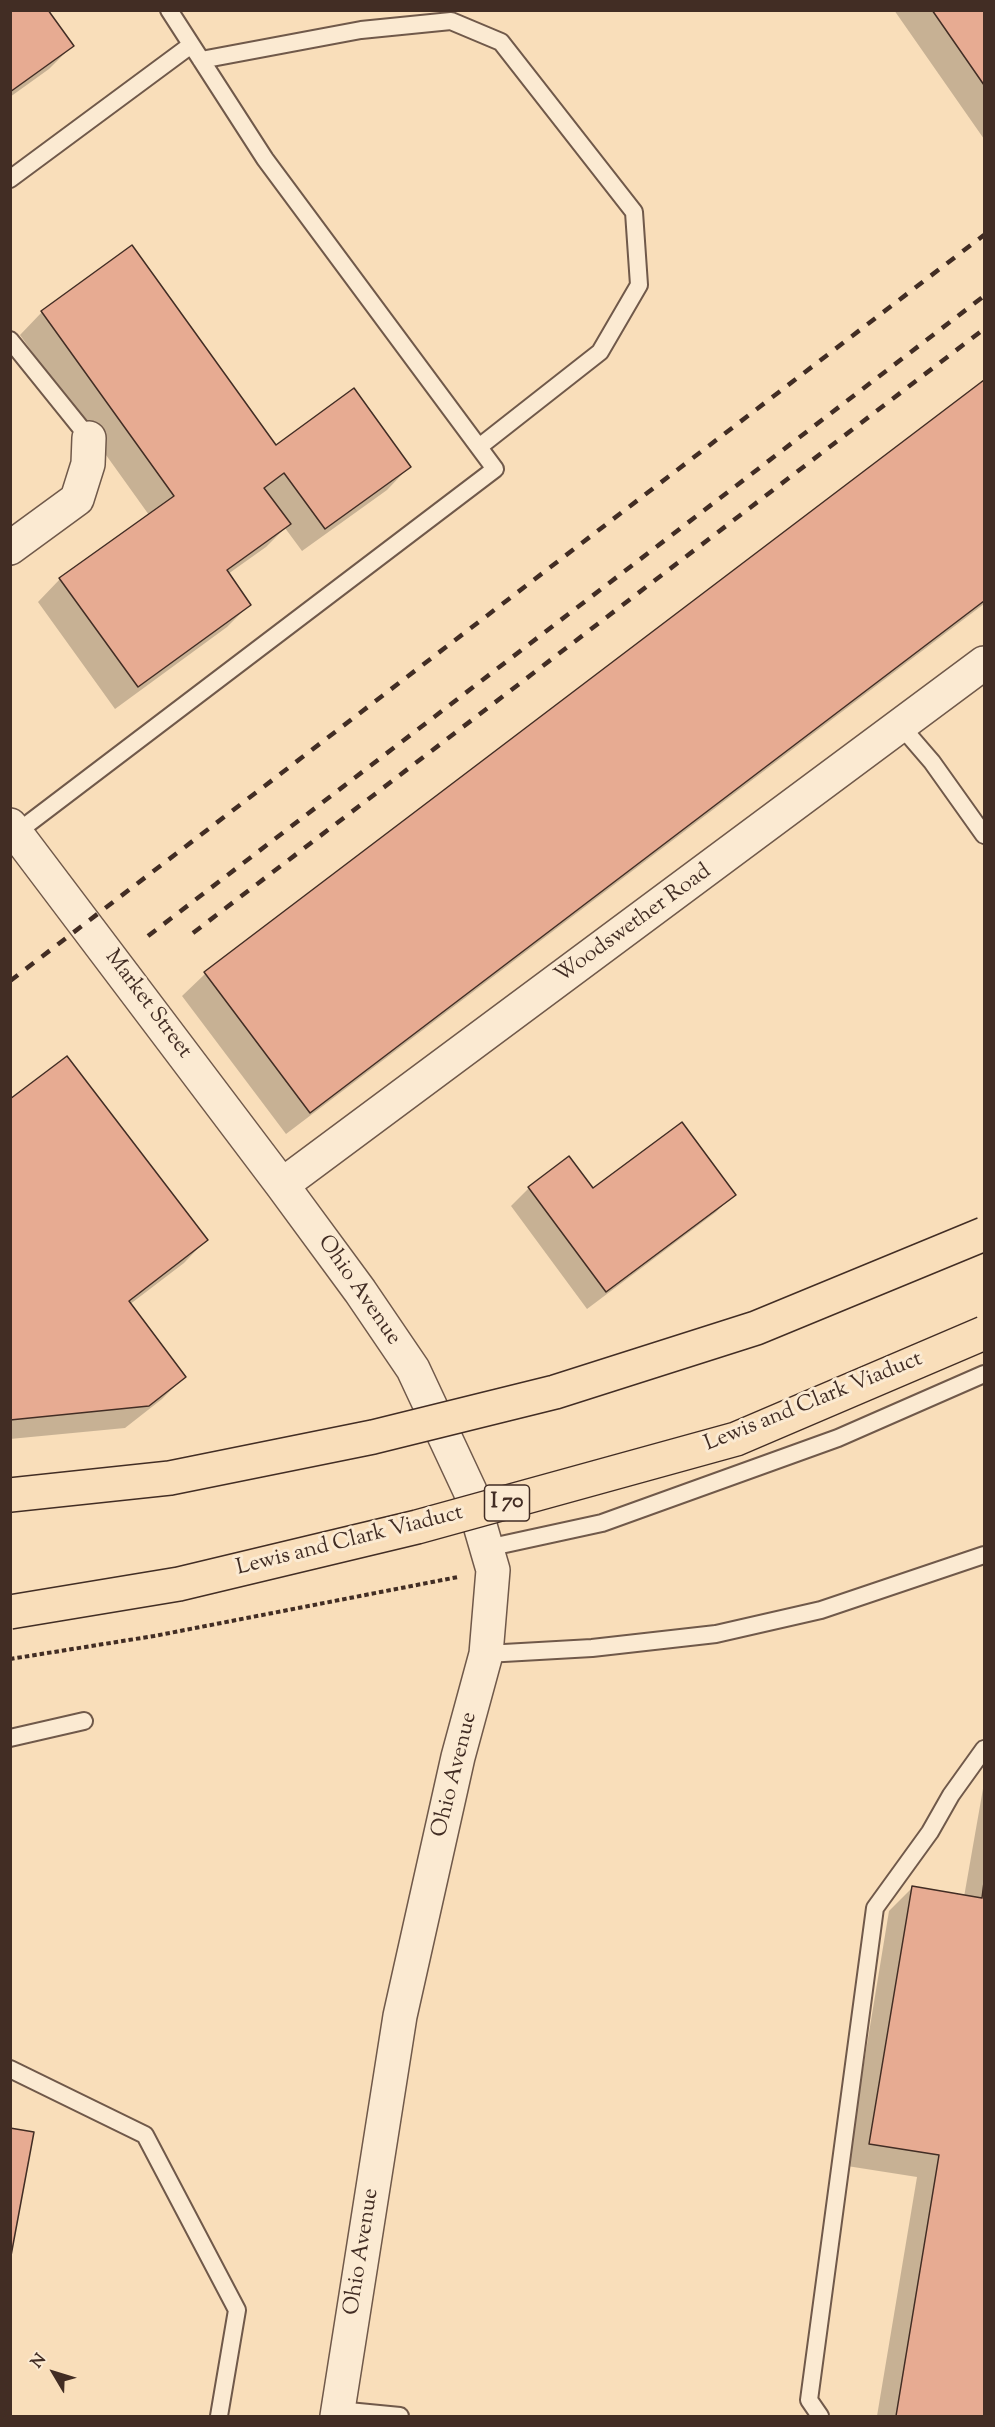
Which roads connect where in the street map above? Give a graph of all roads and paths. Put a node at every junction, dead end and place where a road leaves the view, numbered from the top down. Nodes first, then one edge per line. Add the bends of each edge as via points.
1 (169, 10) edge
2 (191, 45) junction
3 (201, 60) junction
4 (10, 179) edge
5 (10, 340) edge
6 (89, 438) joint
7 (479, 447) junction
8 (10, 548) edge
9 (984, 663) edge
10 (901, 726) junction
11 (13, 829) edge
12 (984, 835) edge
13 (282, 1185) junction
14 (984, 1234) edge
15 (984, 1333) edge
16 (984, 1374) edge
17 (10, 1495) edge
18 (487, 1548) junction
19 (984, 1555) edge
20 (10, 1612) edge
21 (486, 1654) junction
22 (84, 1721) dead end
23 (10, 1738) edge
24 (984, 1749) edge
25 (10, 2069) edge
26 (337, 2413) edge
27 (219, 2416) edge
28 (400, 2416) edge
29 (820, 2416) edge

1 - 2 lane
2 - 3 lane
2 - 4 lane
3 - 7 lane via 265,159
3 - 7 lane via 361,30 451,21 501,42 634,212 639,285 600,352
5 - 6 lane
6 - 8 street via 88,464 77,499
7 - 11 lane via 495,469
9 - 10 street, Woodswether Road
10 - 12 lane
10 - 13 street, Woodswether Road
11 - 13 street, Market Street
13 - 18 street, Ohio Avenue via 413,1370 470,1491
14 - 17 highway, bridge via 756,1328 555,1392 373,1437 170,1478
15 - 20 highway, Lewis and Clark Viaduct / I 70, bridge via 736,1439 417,1527 179,1584
16 - 18 lane via 838,1438 602,1523
18 - 21 street, Ohio Avenue via 493,1570
19 - 21 lane via 821,1610 716,1634 592,1648
21 - 26 street, Ohio Avenue via 458,1757 400,2016
22 - 23 lane
24 - 29 lane via 875,1908 808,2400
25 - 27 lane via 145,2135 237,2310
26 - 28 lane

